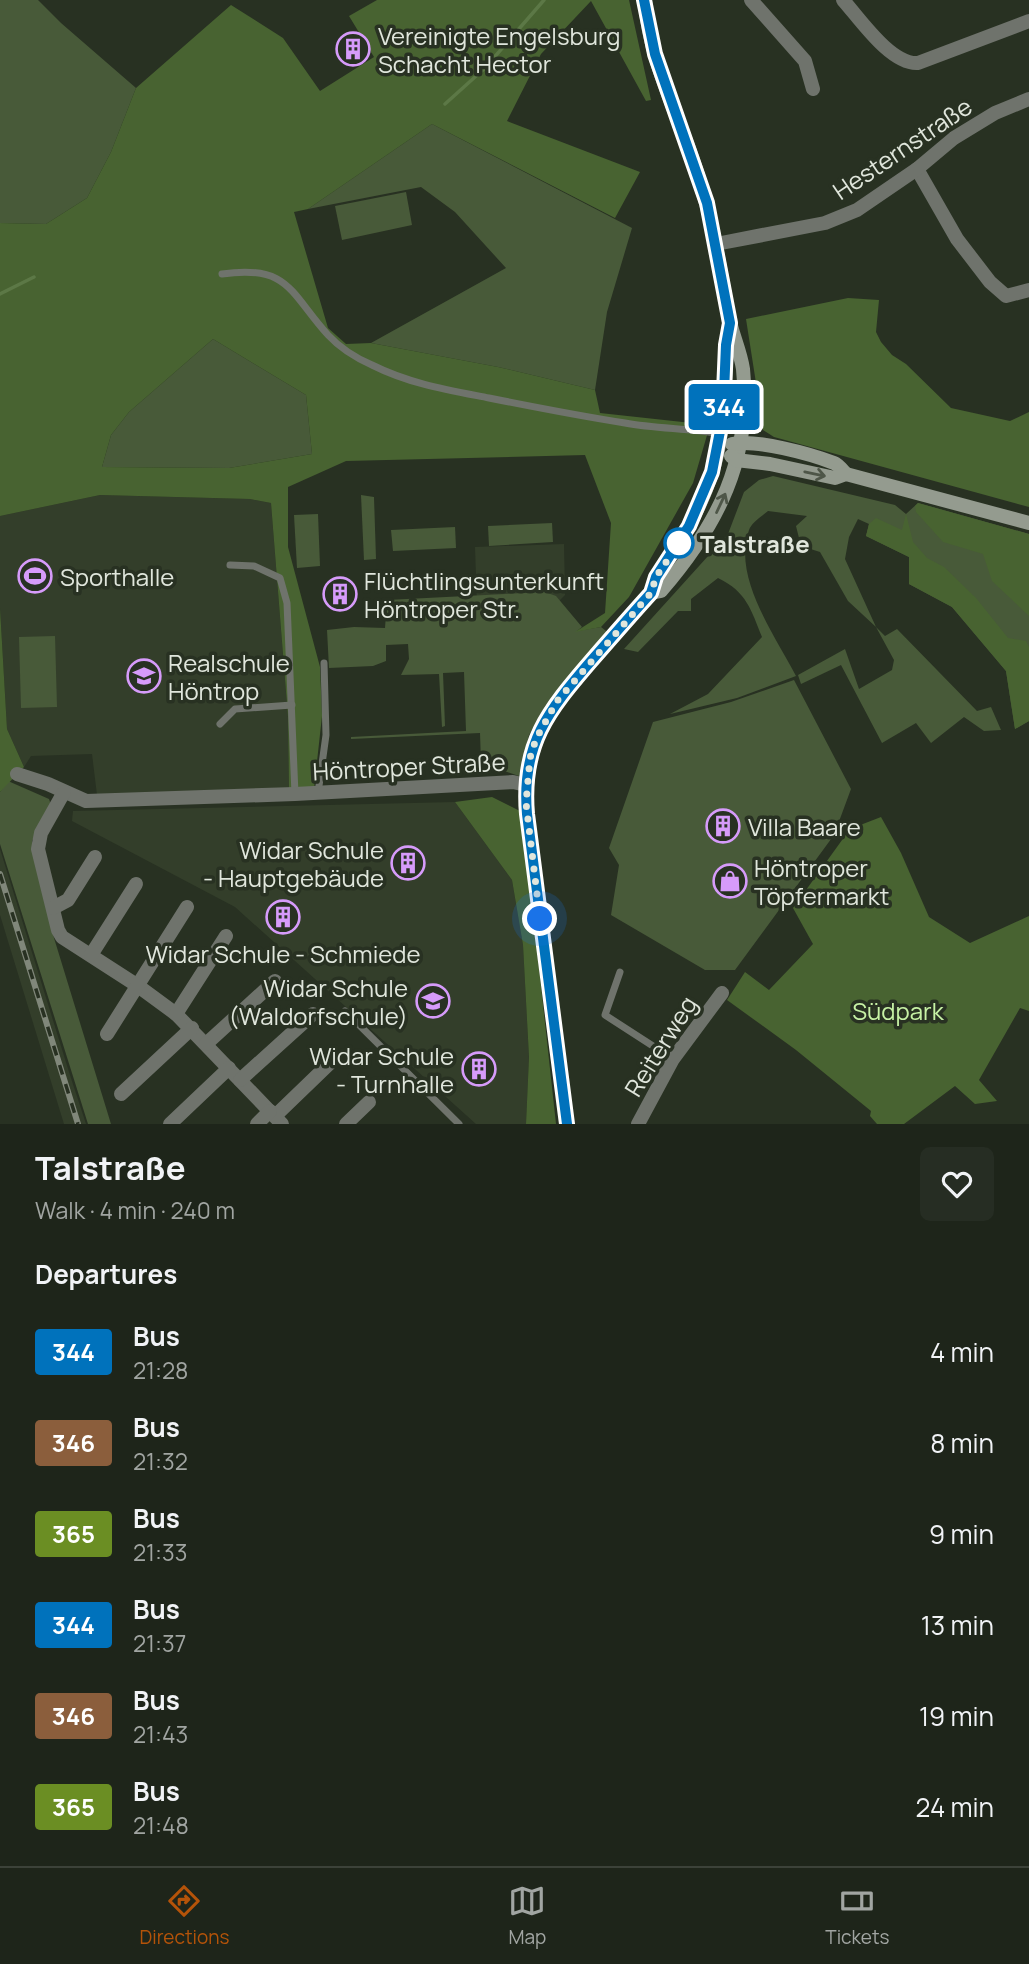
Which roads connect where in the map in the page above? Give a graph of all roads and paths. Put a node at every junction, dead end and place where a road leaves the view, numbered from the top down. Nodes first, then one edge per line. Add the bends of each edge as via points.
1 (645, 0) edge
2 (751, 0) edge
3 (843, 0) edge
4 (1029, 21) edge
5 (813, 89) dead end
6 (1029, 99) edge
7 (916, 169) junction
8 (716, 244) junction
9 (222, 274) dead end
10 (1029, 290) edge
11 (730, 323) junction
12 (744, 418) junction
13 (720, 440) junction
14 (740, 442) junction
15 (774, 447) junction
16 (736, 460) junction
17 (846, 474) junction
18 (1029, 523) edge
19 (229, 565) dead end
20 (651, 593) junction
21 (324, 663) dead end
22 (292, 705) junction
23 (220, 724) dead end
24 (17, 774) dead end
25 (526, 785) junction
26 (64, 792) junction
27 (318, 793) junction
28 (295, 794) junction
29 (95, 857) dead end
30 (136, 884) dead end
31 (187, 907) dead end
32 (53, 908) junction
33 (226, 936) dead end
34 (91, 956) junction
35 (620, 972) dead end
36 (275, 981) dead end
37 (138, 985) junction
38 (722, 993) dead end
39 (345, 1010) dead end
40 (176, 1014) junction
41 (313, 1014) dead end
42 (191, 1028) junction
43 (107, 1034) dead end
44 (206, 1044) junction
45 (673, 1059) junction
46 (331, 1062) dead end
47 (229, 1068) junction
48 (240, 1080) junction
49 (121, 1094) dead end
50 (369, 1102) dead end
51 (276, 1117) edge
52 (170, 1124) edge
53 (257, 1124) edge
54 (346, 1124) edge
55 (460, 1124) edge
56 (567, 1124) edge
57 (638, 1124) edge

1 - 8 street, Höntroper Straße via 652,45 705,196
2 - 5 street via 805,61
3 - 4 street via 896,57 911,63
6 - 7 street, Hesternstraße via 954,138
7 - 8 street, Hesternstraße via 839,218
7 - 10 street via 957,239 990,282 1006,296
8 - 11 street, Höntroper Straße
9 - 13 lane via 266,273 279,280 301,299 337,344 411,382
11 - 12 street, Höntroper Straße via 743,369
11 - 13 street, Höntroper Straße
12 - 14 street, Höntroper Straße
12 - 15 street
13 - 14 street
13 - 16 street
13 - 20 street, Höntroper Straße via 694,515
14 - 15 street
14 - 16 street, Höntroper Straße
15 - 17 street via 836,464
16 -> 17 street via 835,478
20 -> 16 street, Höntroper Straße via 661,591 691,556 720,506
17 - 18 street
19 - 22 lane, Höntroper Straße via 254,566 280,578 287,603
20 - 25 street, Höntroper Straße via 550,711 533,749
21 - 27 lane via 326,735
22 - 23 lane via 235,709
22 - 28 lane, Höntroper Straße
24 - 26 street, Höntroper Straße
25 - 27 street, Höntroper Straße
25 - 56 street, Höntroper Straße
26 - 28 street, Höntroper Straße via 86,801
26 - 32 street via 45,825 38,849
27 - 28 street, Höntroper Straße
29 - 32 street via 68,900
30 - 34 street
31 - 37 street
32 - 34 street via 62,937
33 - 40 street
34 - 37 street
35 - 45 lane via 605,1015
36 - 44 street
37 - 40 street
37 - 43 street
38 - 45 street, Reiterweg
39 - 55 lane
40 - 42 street
41 - 48 street
42 - 44 street
42 - 49 street
44 - 47 street
45 - 57 street, Reiterweg
46 - 51 street
47 - 48 street
47 - 52 street
48 - 51 street
50 - 54 street
51 - 53 street

